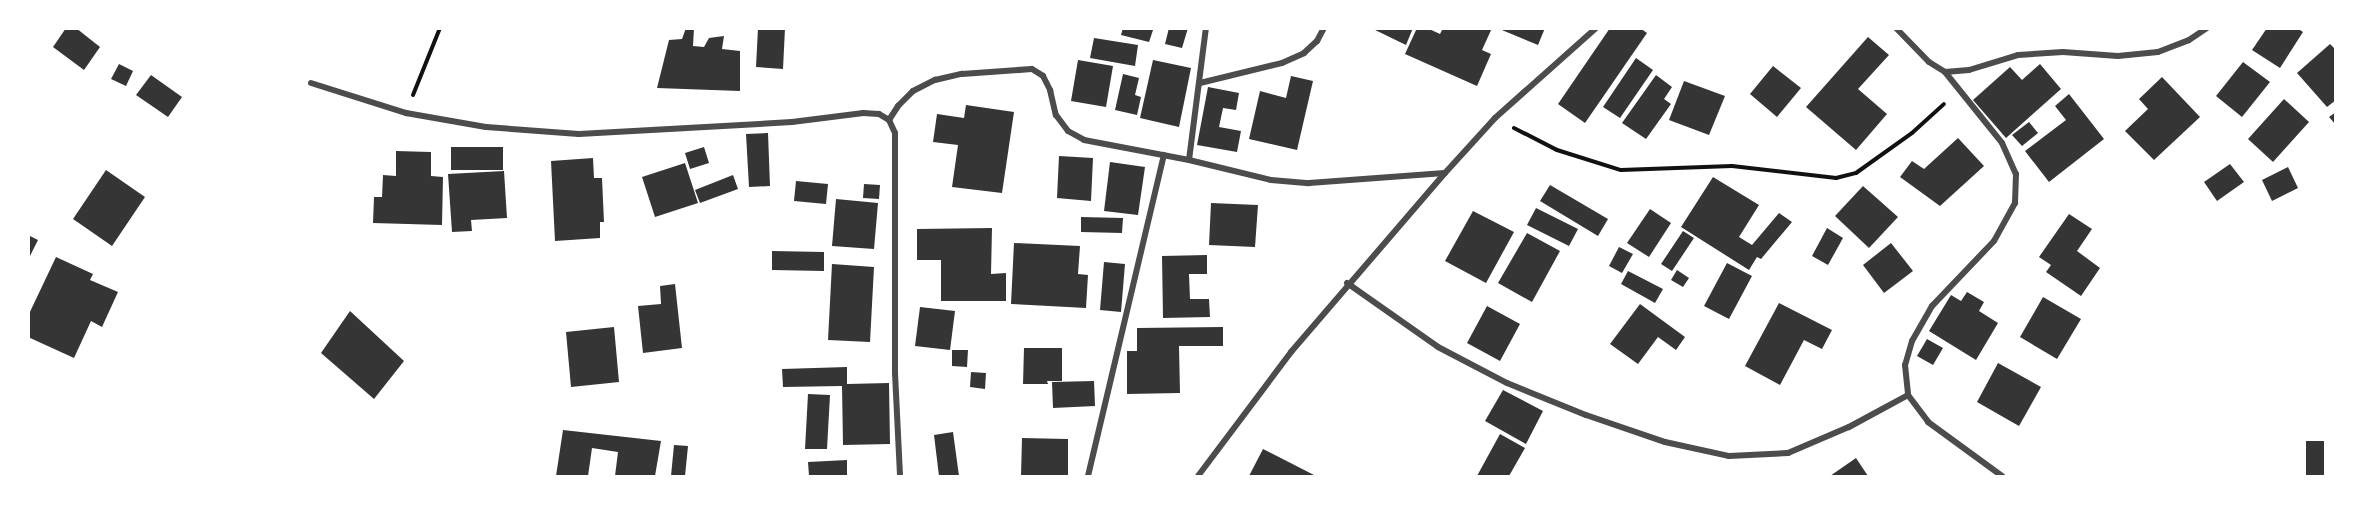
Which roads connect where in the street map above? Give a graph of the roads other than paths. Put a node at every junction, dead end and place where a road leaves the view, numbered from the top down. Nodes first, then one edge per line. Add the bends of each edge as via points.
1 (1206, 28) edge
2 (1324, 28) edge
3 (1596, 28) edge
4 (1896, 28) edge
5 (2206, 28) edge
6 (1945, 72) junction
7 (311, 83) dead end
8 (1200, 83) junction
9 (889, 120) junction
10 (1164, 155) junction
11 (1189, 160) junction
12 (1445, 173) junction
13 (1347, 283) junction
14 (1908, 395) junction
15 (900, 477) edge
16 (1088, 477) edge
17 (1198, 477) edge
18 (2002, 477) edge

1 - 8 street
2 - 8 street via 1304,53 1282,63
3 - 12 street via 1495,118
4 - 6 street via 1929,62
5 - 6 street via 2189,40 2158,52 2118,56 2063,52 2018,55 1969,70
6 - 14 street via 2002,143 2016,174 2015,203 1994,241 1932,306 1912,341 1905,365
7 - 9 street via 406,113 486,127 579,134 792,122 863,113 879,114
8 - 11 street
9 - 10 street via 913,91 935,80 1032,69 1043,76 1056,115 1068,131 1084,140
9 - 15 street via 895,133 895,373
10 - 11 street
10 - 16 street
11 - 12 street via 1271,180 1309,183
12 - 13 street
13 - 14 street via 1438,347 1507,383 1665,442 1729,456 1788,453 1849,427
13 - 17 street
14 - 18 street via 1928,422

